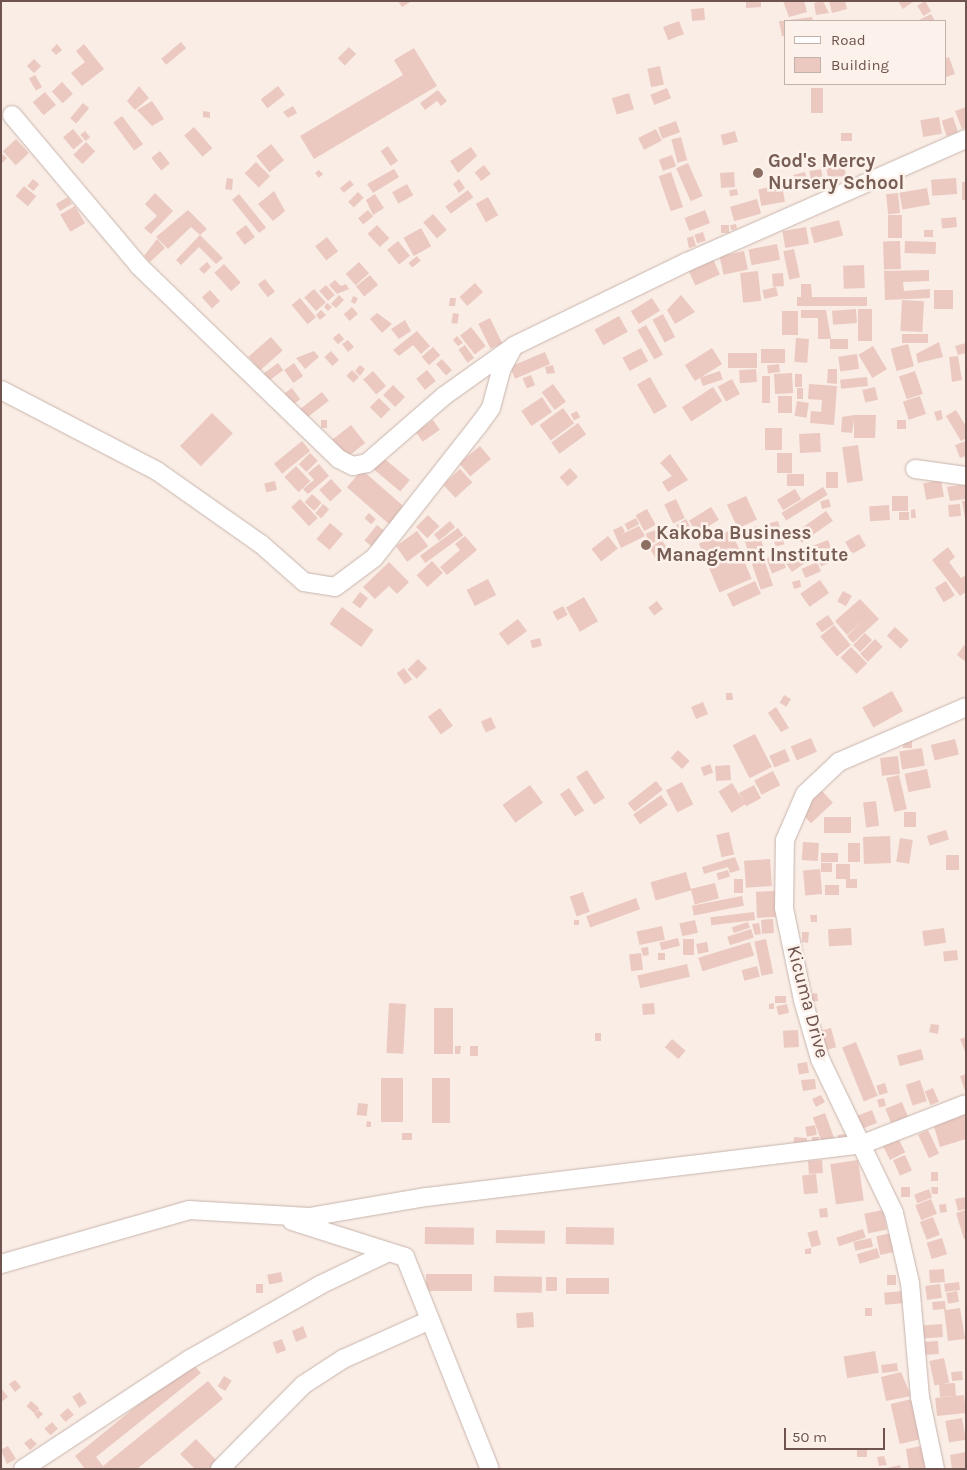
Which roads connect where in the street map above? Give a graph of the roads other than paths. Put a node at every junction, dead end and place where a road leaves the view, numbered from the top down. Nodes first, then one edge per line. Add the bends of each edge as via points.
1 (12, 116) dead end
2 (966, 139) edge
3 (514, 346) junction
4 (1, 390) edge
5 (915, 469) dead end
6 (966, 476) edge
7 (966, 707) edge
8 (966, 1104) edge
9 (863, 1144) junction
10 (284, 1218) junction
11 (389, 1252) junction
12 (1, 1264) edge
13 (428, 1321) junction
14 (22, 1469) edge
15 (220, 1469) edge
16 (490, 1469) edge
17 (935, 1469) edge

1 - 3 street via 139,266 339,459 353,466 372,459 444,396
2 - 3 street via 687,262
3 - 4 street via 503,365 490,408 478,426 374,558 335,587 304,582 261,544 157,471
5 - 6 street
7 - 9 street, Kicuma Drive via 839,762 805,794 785,840 784,908 803,1000 820,1059
8 - 9 street
9 - 10 street
9 - 17 street, Kicuma Drive via 894,1213 910,1283 920,1397
10 - 11 street
10 - 12 street via 190,1210
11 - 13 street via 404,1257 412,1269
11 - 14 street via 320,1285 190,1359
13 - 15 street via 343,1359 303,1385
13 - 16 street

